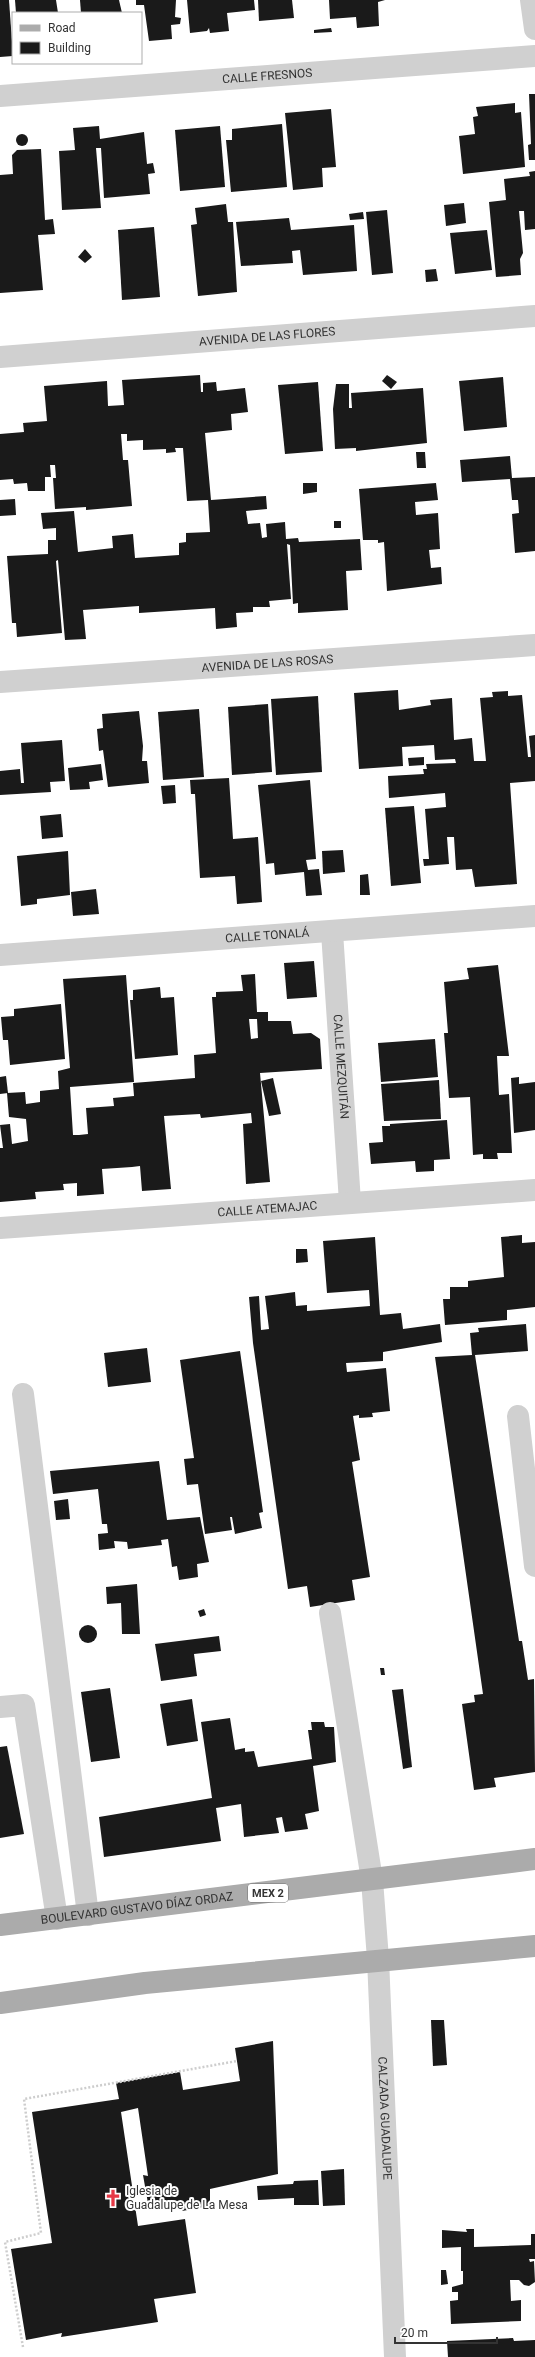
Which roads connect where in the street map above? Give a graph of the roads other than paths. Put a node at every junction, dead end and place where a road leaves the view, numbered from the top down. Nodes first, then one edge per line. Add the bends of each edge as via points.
1 (532, 0) edge
2 (535, 30) edge
3 (535, 56) edge
4 (0, 96) edge
5 (535, 316) edge
6 (0, 357) edge
7 (535, 645) edge
8 (0, 682) edge
9 (535, 916) edge
10 (332, 932) junction
11 (0, 955) edge
12 (535, 1190) edge
13 (350, 1202) junction
14 (0, 1228) edge
15 (23, 1394) dead end
16 (518, 1416) dead end
17 (535, 1566) edge
18 (330, 1612) dead end
19 (0, 1707) edge
20 (535, 1859) edge
21 (372, 1880) junction
22 (88, 1915) junction
23 (57, 1919) junction
24 (0, 1925) edge
25 (535, 1946) edge
26 (378, 1959) junction
27 (0, 2003) edge
28 (395, 2357) edge

1 - 2 street
3 - 4 street, CALLE FRESNOS
5 - 6 street, AVENIDA DE LAS FLORES
7 - 8 street, AVENIDA DE LAS ROSAS
9 - 10 street, CALLE TONALÁ
10 - 11 street, CALLE TONALÁ
10 - 13 street, CALLE MEZQUITÁN
12 - 13 street, CALLE ATEMAJAC
13 - 14 street, CALLE ATEMAJAC
15 - 22 street
16 - 17 street
18 - 21 street, CALZADA GUADALUPE
19 - 23 street via 24,1705
20 - 21 main road, BOULEVARD GUSTAVO DÍAZ ORDAZ / MEX 2
21 - 22 main road, BOULEVARD GUSTAVO DÍAZ ORDAZ / MEX 2
21 - 26 street, CALZADA GUADALUPE
22 - 23 main road, BOULEVARD GUSTAVO DÍAZ ORDAZ / MEX 2
23 - 24 main road, BOULEVARD GUSTAVO DÍAZ ORDAZ / MEX 2
25 - 26 main road
26 - 27 main road via 145,1982
26 - 28 street, CALZADA GUADALUPE

